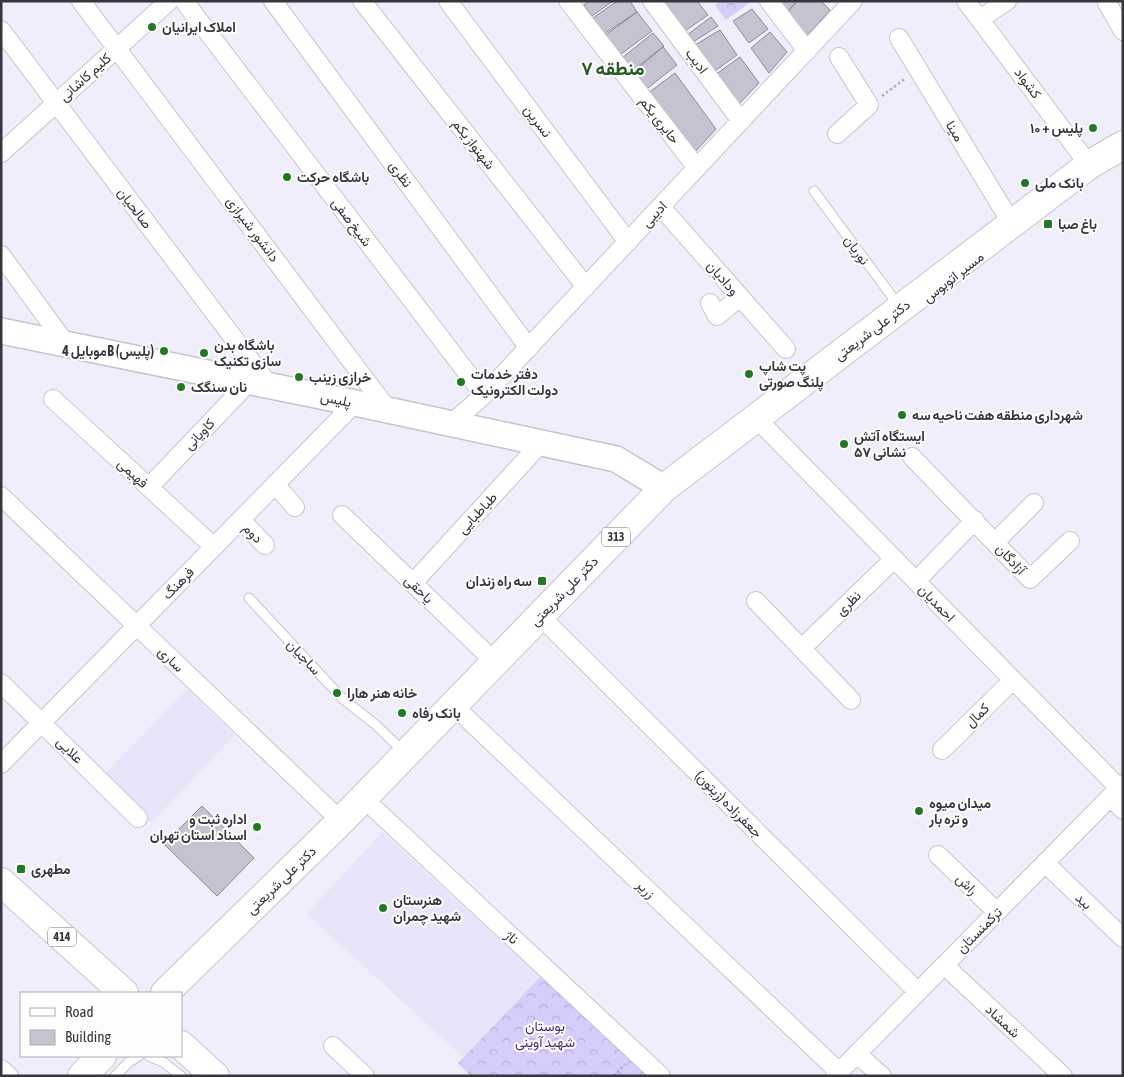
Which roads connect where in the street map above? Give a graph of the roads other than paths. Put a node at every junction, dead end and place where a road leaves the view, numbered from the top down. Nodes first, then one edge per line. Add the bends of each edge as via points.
1 (81, 1) edge
2 (169, 1) edge
3 (184, 1) edge
4 (273, 1) edge
5 (362, 1) edge
6 (448, 1) edge
7 (568, 1) edge
8 (652, 1) edge
9 (769, 1) edge
10 (966, 1) edge
11 (1007, 1) edge
12 (850, 3) edge
13 (1107, 3) dead end
14 (980, 19) junction
15 (1, 30) edge
16 (1123, 31) edge
17 (899, 38) dead end
18 (117, 48) junction
19 (807, 51) junction
20 (839, 57) dead end
21 (56, 104) junction
22 (741, 121) junction
23 (837, 134) dead end
24 (1123, 144) edge
25 (1, 153) edge
26 (1123, 153) edge
27 (1089, 165) junction
28 (697, 168) junction
29 (814, 191) dead end
30 (661, 207) junction
31 (1012, 224) junction
32 (628, 242) junction
33 (1, 255) edge
34 (586, 286) junction
35 (740, 297) junction
36 (710, 303) dead end
37 (900, 308) junction
38 (1, 331) edge
39 (66, 344) junction
40 (529, 348) junction
41 (786, 349) dead end
42 (260, 383) junction
43 (484, 395) junction
44 (53, 399) dead end
45 (355, 403) junction
46 (388, 410) junction
47 (760, 421) junction
48 (452, 424) junction
49 (541, 443) junction
50 (912, 457) dead end
51 (275, 484) junction
52 (149, 488) junction
53 (664, 488) junction
54 (1, 496) edge
55 (1034, 503) dead end
56 (295, 507) dead end
57 (342, 515) dead end
58 (240, 520) junction
59 (975, 520) junction
60 (1070, 540) dead end
61 (995, 542) junction
62 (265, 545) dead end
63 (214, 547) junction
64 (894, 559) junction
65 (916, 581) junction
66 (412, 583) junction
67 (249, 598) dead end
68 (756, 601) dead end
69 (540, 616) junction
70 (137, 626) junction
71 (802, 647) junction
72 (495, 662) junction
73 (1013, 680) junction
74 (1, 683) edge
75 (851, 700) dead end
76 (454, 705) junction
77 (42, 722) junction
78 (942, 750) dead end
79 (406, 754) junction
80 (1, 764) edge
81 (1119, 795) edge
82 (363, 798) junction
83 (138, 818) dead end
84 (341, 821) junction
85 (938, 855) dead end
86 (1045, 863) junction
87 (1, 882) edge
88 (997, 912) junction
89 (1123, 938) edge
90 (944, 965) junction
91 (123, 992) edge
92 (166, 992) edge
93 (918, 992) junction
94 (182, 1046) edge
95 (333, 1046) dead end
96 (857, 1054) junction
97 (101, 1057) edge
98 (137, 1057) edge
99 (151, 1057) edge
100 (1, 1068) edge
101 (837, 1074) edge
102 (9, 1076) edge
103 (82, 1076) edge
104 (115, 1076) edge
105 (181, 1076) edge
106 (215, 1076) edge
107 (365, 1076) edge
108 (660, 1076) edge
109 (882, 1076) edge
110 (1063, 1076) edge

1 - 18 street, دانشور شیرازی
2 - 18 street, کلیم کاشانی
3 - 43 street, شیخ صفی
4 - 40 street, نظری
5 - 34 street, شهنواز یکم
6 - 32 street, نسرین
7 - 28 street, حایری یکم
8 - 22 street, ادیب
9 - 19 street
10 - 14 street, کشواد
11 - 14 street
12 - 19 street, ادیبی
13 - 16 street
14 - 27 street, کشواد
15 - 21 street, صالحیان
17 - 31 street, مینا
18 - 21 street, کلیم کاشانی
18 - 46 street, دانشور شیرازی
19 - 22 street, ادیبی
20 - 23 street via 869,105
21 - 25 street, کلیم کاشانی
21 - 42 street, صالحیان
22 - 28 street, ادیبی
24 - 27 main road, دکتر علی شریعتی / 313
26 - 47 lane, مسیر اتوبوس via 1091,172
27 - 31 main road, دکتر علی شریعتی / 313
28 - 30 street, ادیبی
29 - 37 lane, نوریان
30 - 32 street, ادیبی
30 - 35 street, ودادیان
31 - 37 main road, دکتر علی شریعتی / 313
32 - 34 street, ادیبی
33 - 39 street
34 - 40 street, ادیبی
35 - 36 street via 716,316
35 - 41 street, ودادیان
37 - 47 main road, دکتر علی شریعتی / 313
38 - 39 main road, پلیس
39 - 42 main road, پلیس
40 - 43 street, ادیبی
42 - 45 main road, پلیس
42 - 52 street, کاویانی
43 - 48 street, ادیبی
44 - 52 street, فهیمی
45 - 46 main road, پلیس
45 - 51 street, فرهنگ
46 - 48 main road, پلیس
47 - 53 main road, دکتر علی شریعتی / 313
47 - 64 street, احمدیان
48 - 49 main road, پلیس
49 - 53 main road, پلیس via 616,460
49 - 66 street, طباطبایی
50 - 59 street, آزادگان
51 - 56 street
51 - 58 street, فرهنگ
52 - 63 street, فهیمی
53 - 69 main road, دکتر علی شریعتی / 313
54 - 70 street, ساری
55 - 61 street
57 - 66 street, یاحقی
58 - 62 street, دوم
58 - 63 street, فرهنگ
59 - 61 street, آزادگان
59 - 65 street
60 - 61 street, آزادگان via 1030,579
63 - 70 street, فرهنگ
64 - 65 street, احمدیان
64 - 71 street, نظری
65 - 73 street, احمدیان
66 - 72 street, یاحقی
67 - 79 lane, ساجیان via 343,699
68 - 71 street
69 - 72 main road, دکتر علی شریعتی / 313
69 - 93 street, جعفرزاده (زیتون)
70 - 77 street, فرهنگ
70 - 84 street, ساری
71 - 75 street
72 - 76 main road, دکتر علی شریعتی / 313
73 - 78 street, کمال
73 - 81 street, احمدیان
74 - 77 street, علایی
76 - 79 main road, دکتر علی شریعتی / 313
76 - 101 street, زریر
77 - 80 street, فرهنگ
77 - 83 street, علایی
79 - 82 main road, دکتر علی شریعتی / 313
81 - 86 street, ترکمنستان
82 - 84 main road, دکتر علی شریعتی / 313
82 - 108 street, ناژ
84 - 92 main road, دکتر علی شریعتی / 313
85 - 88 street, راش
86 - 88 street, ترکمنستان
86 - 89 street, بید
87 - 91 main road, 414
88 - 90 street, ترکمنستان
90 - 93 street, ترکمنستان
90 - 110 street, شمشاد
93 - 96 street, ترکمنستان
94 - 106 main road
95 - 107 street
96 - 101 street, ترکمنستان
96 - 109 street
97 - 103 main road
98 - 104 lane
99 - 105 lane
100 - 102 street

